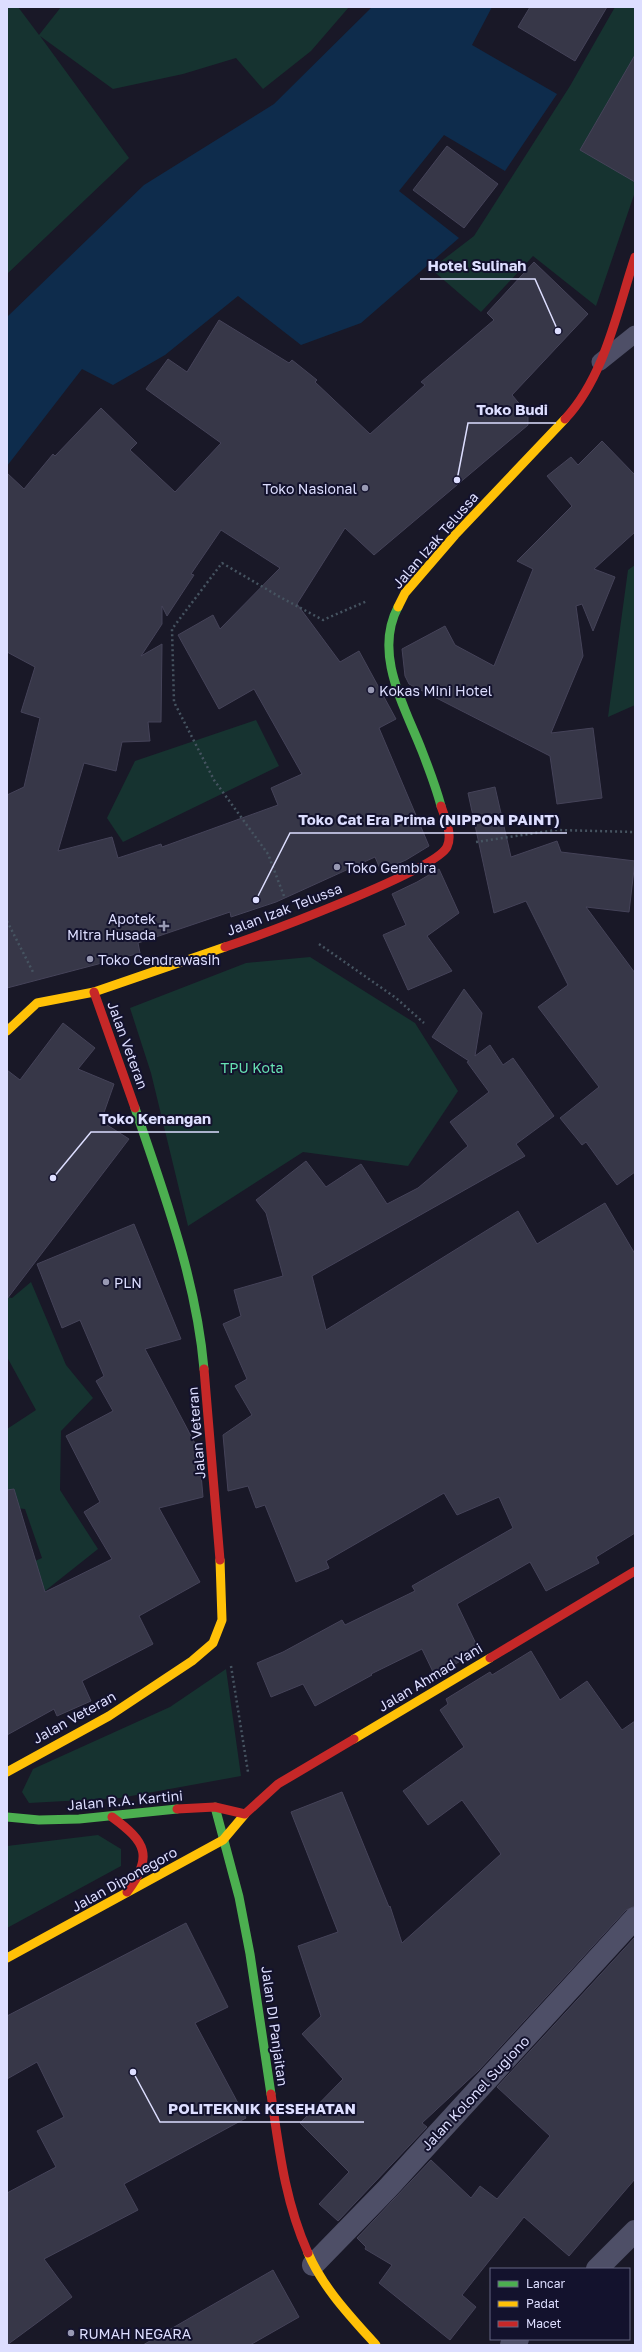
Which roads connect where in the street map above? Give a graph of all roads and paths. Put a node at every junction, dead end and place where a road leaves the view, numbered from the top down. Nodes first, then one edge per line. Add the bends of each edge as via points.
1 (635, 257) edge
2 (635, 334) edge
3 (600, 362) junction
4 (405, 593) junction
5 (635, 832) edge
6 (447, 847) junction
7 (7, 921) edge
8 (292, 924) junction
9 (94, 992) junction
10 (37, 1003) junction
11 (424, 1023) dead end
12 (7, 1031) edge
13 (635, 1571) edge
14 (213, 1643) junction
15 (7, 1772) edge
16 (265, 1795) junction
17 (215, 1807) junction
18 (245, 1814) junction
19 (7, 1817) edge
20 (112, 1817) junction
21 (223, 1840) junction
22 (126, 1894) junction
23 (635, 1918) edge
24 (7, 1958) edge
25 (635, 2231) edge
26 (313, 2265) junction
27 (598, 2268) edge
28 (376, 2345) edge

1 - 3 main road, Jalan Izak Telussa
2 - 3 lane
3 - 4 main road, Jalan Izak Telussa via 576,407 455,535
4 - 6 main road, Jalan Izak Telussa via 390,626 390,667 395,689 423,752 440,802 449,834
4 - 8 path via 369,600 323,620 222,563 172,629 174,702 214,780 268,854
5 - 6 path via 556,830
6 - 8 main road, Jalan Izak Telussa via 438,856 412,871
7 - 10 path via 39,986
8 - 9 main road, Jalan Izak Telussa
8 - 11 path via 396,998
9 - 10 main road, Jalan Izak Telussa
9 - 14 main road, Jalan Veteran via 178,1235 194,1295 203,1356 223,1611
10 - 12 main road
13 - 16 main road, Jalan Ahmad Yani via 278,1784
14 - 15 main road, Jalan Veteran via 192,1661 109,1716
14 - 16 path via 232,1668 248,1771
16 - 18 main road, Jalan Ahmad Yani
17 - 18 main road, Jalan R.A. Kartini
17 - 20 main road, Jalan R.A. Kartini via 169,1809
17 - 21 main road, Jalan DI Panjaitan
18 - 21 main road, Jalan Diponegoro
19 - 20 main road, Jalan R.A. Kartini via 39,1820
20 - 22 main road via 131,1830 140,1840 144,1851 142,1872
21 - 22 main road, Jalan Diponegoro
21 - 26 main road, Jalan DI Panjaitan via 239,1897 250,1954 282,2171 295,2224
22 - 24 main road, Jalan Diponegoro
23 - 26 street, Jalan Kolonel Sugiono via 387,2189
25 - 27 street
26 - 28 main road, Jalan DI Panjaitan via 343,2308

